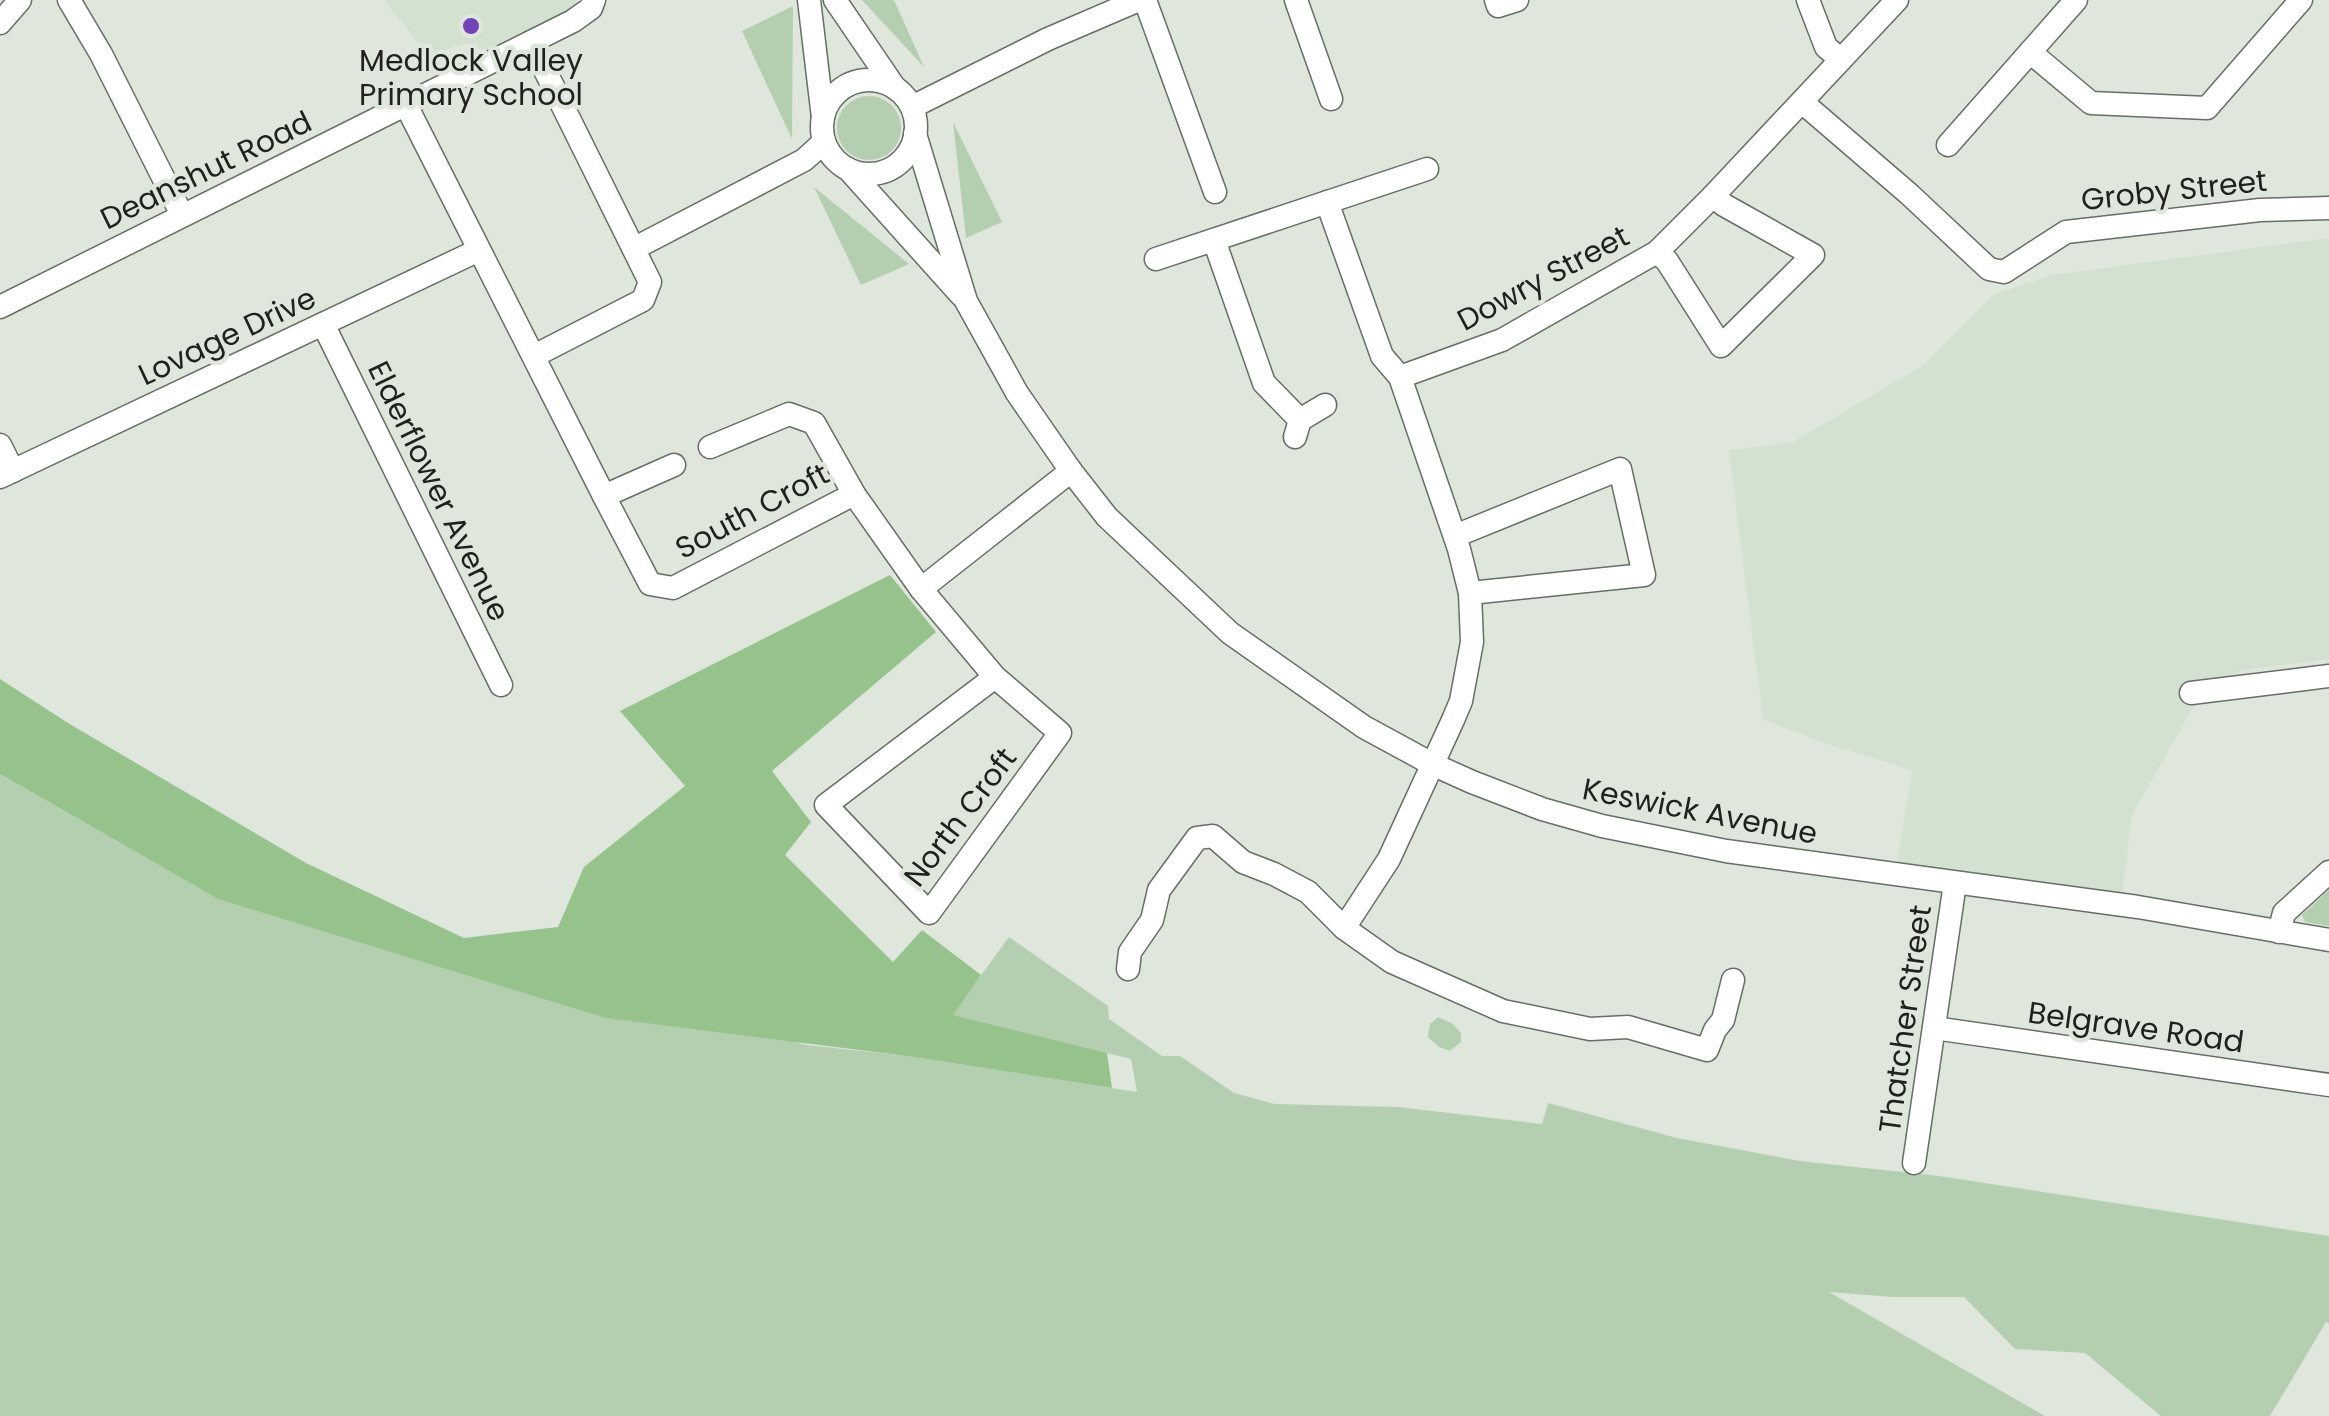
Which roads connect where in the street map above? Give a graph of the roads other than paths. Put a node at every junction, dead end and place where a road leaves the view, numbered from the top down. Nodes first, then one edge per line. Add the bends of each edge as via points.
1 (20, 0) edge
2 (69, 0) edge
3 (594, 0) edge
4 (808, 0) edge
5 (835, 0) edge
6 (1142, 0) edge
7 (1296, 0) edge
8 (1496, 0) edge
9 (1518, 0) edge
10 (1808, 0) edge
11 (1897, 0) edge
12 (2076, 0) edge
13 (2301, 0) edge
14 (0, 23) edge
15 (530, 42) junction
16 (2030, 52) junction
17 (1840, 59) junction
18 (895, 88) junction
19 (1331, 99) dead end
20 (1802, 102) junction
21 (406, 104) junction
22 (912, 107) junction
23 (822, 118) junction
24 (915, 134) junction
25 (824, 142) junction
26 (1948, 145) dead end
27 (848, 169) junction
28 (1427, 169) dead end
29 (1215, 192) dead end
30 (1713, 196) junction
31 (1327, 202) junction
32 (2329, 208) edge
33 (182, 215) junction
34 (1214, 240) junction
35 (635, 248) junction
36 (479, 250) junction
37 (1657, 252) junction
38 (1156, 259) dead end
39 (966, 301) junction
40 (0, 307) edge
41 (323, 324) junction
42 (534, 356) junction
43 (1400, 377) junction
44 (1325, 405) dead end
45 (0, 445) edge
46 (710, 447) dead end
47 (674, 465) dead end
48 (1071, 471) junction
49 (6, 474) edge
50 (854, 494) junction
51 (604, 496) junction
52 (1455, 536) junction
53 (921, 589) junction
54 (1470, 593) junction
55 (2329, 676) edge
56 (995, 678) junction
57 (501, 685) dead end
58 (2191, 693) dead end
59 (1432, 764) junction
60 (2329, 872) edge
61 (1954, 883) junction
62 (1344, 928) junction
63 (2279, 932) junction
64 (2329, 940) edge
65 (1128, 969) dead end
66 (1733, 980) dead end
67 (1934, 1028) junction
68 (2329, 1085) edge
69 (1914, 1163) dead end

1 - 14 street
2 - 33 street
3 - 15 street, Deanshut Road via 573,21
4 - 23 street
5 - 18 street
6 - 22 street
6 - 29 street
7 - 19 street
8 - 9 street via 1498,6
10 - 17 street via 1826,47
11 - 17 street, Dowry Street
12 - 16 street
13 - 16 street via 2207,108 2092,103
15 - 21 street, Deanshut Road
15 - 35 street
16 - 26 street
17 - 20 street, Dowry Street
18 - 22 street
18 - 23 street via 881,81 851,84 828,103
20 - 30 street, Dowry Street
20 - 32 street, Groby Street via 1998,272 2066,232
21 - 33 street, Deanshut Road
21 - 36 street, South Croft
22 - 24 street
23 - 25 street
24 - 27 street via 891,168 862,174
24 - 39 street
25 - 27 street
25 - 35 street via 804,160
27 - 39 street
28 - 31 street
30 - 37 street, Dowry Street
30 - 37 street, Dowry Street via 1813,255 1721,346
31 - 34 street
31 - 43 street via 1382,356
33 - 40 street, Deanshut Road
34 - 38 street
34 - 44 street via 1264,383 1297,428
35 - 42 street via 650,282 644,300
36 - 41 street, Lovage Drive
36 - 42 street, South Croft
37 - 43 street, Dowry Street via 1502,340
39 - 48 street, Keswick Avenue
41 - 49 street, Lovage Drive
41 - 57 street, Elderflower Avenue
42 - 51 street, South Croft
43 - 52 street
45 - 49 street
46 - 50 street, South Croft via 789,414 814,423
47 - 51 street
48 - 53 street
48 - 59 street, Keswick Avenue via 1107,517 1230,633 1364,727
50 - 51 street, South Croft via 673,588 650,584
50 - 53 street, North Croft
52 - 54 street
52 - 54 street via 1620,468 1644,575
53 - 56 street, North Croft
54 - 59 street via 1472,642 1461,701
55 - 58 street
56 - 56 street, North Croft via 826,805 928,914 1060,733
59 - 61 street, Keswick Avenue via 1602,826
59 - 62 street via 1389,859
60 - 63 street via 2284,913
61 - 63 street, Keswick Avenue
61 - 67 street, Thatcher Street
62 - 65 street via 1308,892 1243,862 1213,836 1197,838 1159,890
62 - 66 street via 1392,962 1503,1010 1590,1029 1628,1027 1707,1050
63 - 64 street, Keswick Avenue
67 - 68 street, Belgrave Road
67 - 69 street, Thatcher Street

